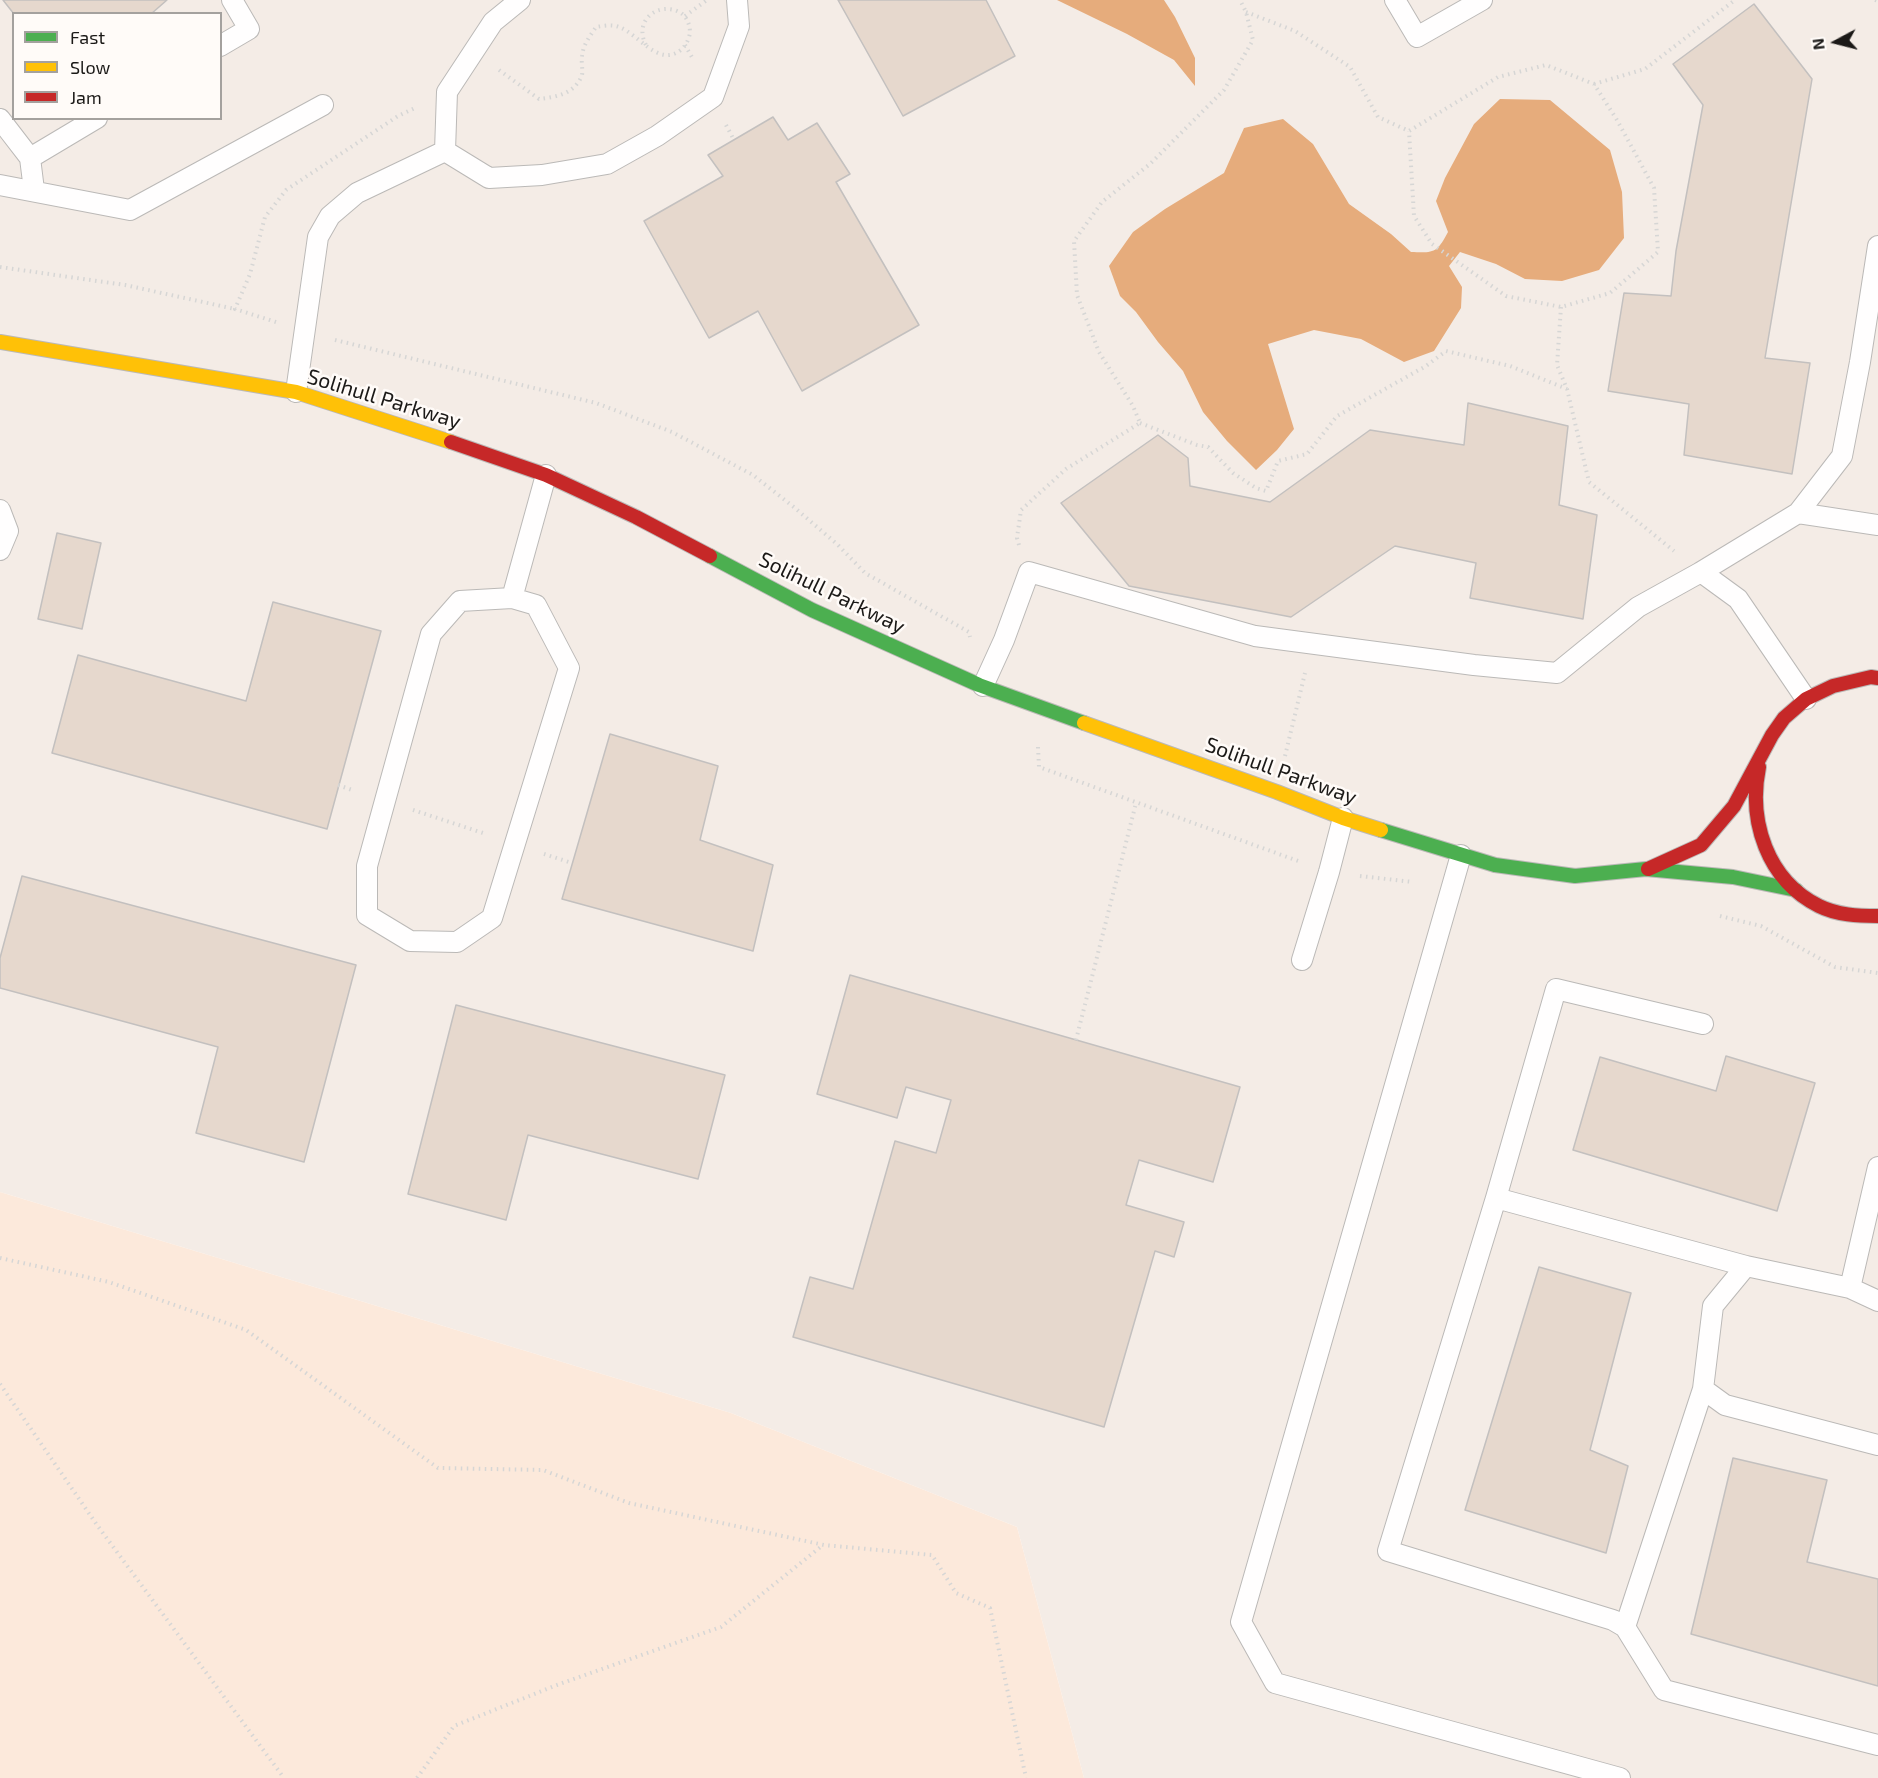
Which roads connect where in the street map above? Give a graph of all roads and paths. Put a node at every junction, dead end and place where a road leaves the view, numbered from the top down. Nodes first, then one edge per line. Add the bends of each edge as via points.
1 (232, 0) edge
2 (520, 0) edge
3 (707, 0) edge
4 (738, 0) edge
5 (1240, 0) edge
6 (1395, 0) edge
7 (1482, 0) edge
8 (1735, 0) edge
9 (1246, 12) junction
10 (685, 16) junction
11 (222, 45) edge
12 (646, 45) junction
13 (474, 52) junction
14 (1594, 84) junction
15 (447, 92) junction
16 (323, 105) dead end
17 (0, 119) edge
18 (94, 120) edge
19 (1410, 131) junction
20 (445, 151) junction
21 (30, 158) junction
22 (0, 185) edge
23 (34, 190) junction
24 (1878, 246) edge
25 (0, 267) edge
26 (1561, 307) junction
27 (235, 309) junction
28 (304, 332) junction
29 (0, 342) edge
30 (1567, 389) junction
31 (296, 392) junction
32 (1140, 423) junction
33 (546, 475) junction
34 (0, 510) edge
35 (1798, 513) junction
36 (1878, 525) edge
37 (0, 550) edge
38 (1029, 572) junction
39 (1701, 572) junction
40 (512, 598) junction
41 (1312, 643) junction
42 (1878, 678) edge
43 (981, 686) junction
44 (1806, 699) junction
45 (1763, 754) junction
46 (338, 785) dead end
47 (1277, 792) junction
48 (385, 801) junction
49 (1136, 803) dead end
50 (1343, 818) junction
51 (515, 844) junction
52 (1461, 855) junction
53 (572, 863) dead end
54 (1646, 869) junction
55 (1796, 890) junction
56 (1878, 916) edge
57 (1302, 960) dead end
58 (1703, 1024) dead end
59 (1076, 1040) dead end
60 (1878, 1167) edge
61 (1496, 1198) junction
62 (0, 1258) edge
63 (1746, 1266) junction
64 (1850, 1288) junction
65 (1878, 1301) edge
66 (0, 1384) edge
67 (1703, 1389) junction
68 (1878, 1445) edge
69 (824, 1545) junction
70 (1625, 1627) junction
71 (1878, 1745) edge
72 (284, 1778) edge
73 (417, 1778) edge
74 (1026, 1778) edge
75 (1620, 1778) edge

1 - 11 lane via 249,29
2 - 13 lane via 494,22
3 - 10 path
4 - 20 lane via 739,26 713,98 607,164 542,175 489,178
5 - 9 path
6 - 7 lane via 1417,37
8 - 14 path via 1645,69
9 - 19 path via 1295,31 1350,67 1378,117
9 - 32 path via 1253,40 1224,90 1150,164 1102,202 1074,241 1077,295 1099,352
10 - 12 path via 665,7 648,14 642,30
10 - 12 path via 690,31 680,51 660,55
12 - 13 path via 616,25 596,27 587,39 582,74 573,88 560,97 539,99
13 - 15 lane
14 - 19 path via 1546,65 1498,77
14 - 26 path via 1654,188 1658,252 1610,293
15 - 20 lane
15 - 27 path via 398,116 286,190 265,217 250,274
16 - 23 lane via 130,210
17 - 21 lane
18 - 21 lane
19 - 26 path via 1414,216 1431,244 1506,296
20 - 28 lane via 357,193 330,216 318,237
21 - 23 lane
22 - 23 lane
24 - 35 lane via 1842,456
25 - 27 path via 125,285
26 - 30 path via 1557,365
27 - 28 path
28 - 31 lane
28 - 43 path via 596,402 672,432 753,475 865,573 969,632
29 - 31 street, Solihull Parkway
30 - 32 path via 1510,366 1446,351 1337,416 1307,454 1278,461 1266,491 1233,473 1208,447
30 - 39 path via 1589,482
31 - 33 street, Solihull Parkway
32 - 38 path via 1066,469 1021,510 1017,538
33 - 40 lane
33 - 43 street, Solihull Parkway via 636,517 812,610
34 - 37 lane via 8,531
35 - 36 lane
35 - 39 lane
38 - 41 lane via 1255,636
38 - 43 lane via 1004,640
39 - 41 lane via 1638,607 1557,673
39 - 44 lane via 1738,599
40 - 48 lane via 460,601 430,634
40 - 51 lane via 536,605 569,669
41 - 47 path
42 - 44 street via 1833,686
43 - 47 street, Solihull Parkway
44 - 45 street via 1784,718
45 - 54 street via 1734,806 1701,845
45 - 55 street via 1756,802 1762,840 1778,869
46 - 48 path
47 - 50 street, Solihull Parkway
48 - 51 path
48 - 51 lane via 367,866 367,915 410,941 458,942 492,918
49 - 59 path
50 - 52 street, Solihull Parkway
50 - 57 lane
51 - 53 path
52 - 54 street, Solihull Parkway via 1495,866 1575,876
52 - 75 lane via 1241,1622 1275,1683
54 - 55 street via 1733,877
55 - 56 street via 1820,906 1850,916
58 - 61 lane via 1556,989
60 - 64 lane
61 - 63 lane
61 - 70 lane via 1388,1551 1613,1620
62 - 69 path via 110,1282 246,1330 438,1467 543,1470 629,1503
63 - 64 lane
63 - 67 lane via 1713,1306
64 - 65 lane
66 - 72 path via 97,1525
67 - 68 lane via 1725,1405
67 - 70 lane
69 - 73 path via 721,1627 454,1726
69 - 74 path via 932,1556 957,1593 990,1608
70 - 71 lane via 1664,1690

